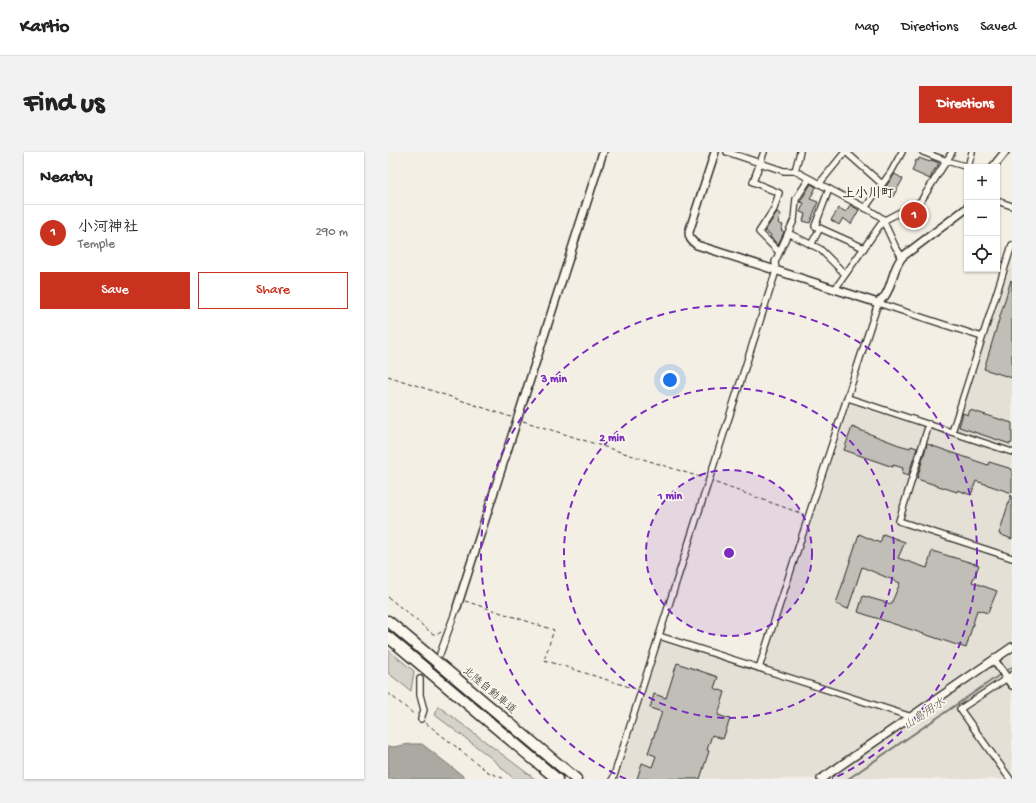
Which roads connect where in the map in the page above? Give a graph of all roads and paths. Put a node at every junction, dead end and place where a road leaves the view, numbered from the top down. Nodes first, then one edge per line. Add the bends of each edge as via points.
1 (602, 152) edge
2 (715, 152) edge
3 (727, 152) edge
4 (764, 152) edge
5 (800, 152) edge
6 (845, 152) edge
7 (902, 152) edge
8 (923, 152) edge
9 (952, 152) edge
10 (972, 152) edge
11 (1005, 152) edge
12 (946, 161) junction
13 (760, 163) junction
14 (969, 164) edge
15 (995, 164) edge
16 (964, 166) edge
17 (795, 171) junction
18 (809, 179) junction
19 (819, 184) junction
20 (882, 184) junction
21 (829, 188) junction
22 (1000, 202) edge
23 (1012, 206) edge
24 (865, 208) junction
25 (964, 210) edge
26 (883, 221) junction
27 (820, 228) junction
28 (788, 233) junction
29 (811, 245) junction
30 (1012, 245) edge
31 (864, 248) junction
32 (779, 252) junction
33 (902, 257) junction
34 (776, 271) junction
35 (845, 274) junction
36 (835, 289) junction
37 (878, 303) junction
38 (982, 337) junction
39 (388, 376) edge
40 (848, 398) junction
41 (517, 419) junction
42 (929, 424) junction
43 (952, 432) junction
44 (1012, 452) edge
45 (709, 480) junction
46 (809, 516) junction
47 (1012, 558) edge
48 (388, 597) edge
49 (459, 599) junction
50 (457, 607) joint
51 (388, 621) edge
52 (449, 628) junction
53 (659, 636) junction
54 (388, 637) edge
55 (1012, 647) edge
56 (440, 654) tunnel mouth
57 (994, 660) junction
58 (759, 668) junction
59 (1009, 676) edge
60 (420, 679) tunnel mouth
61 (1012, 685) edge
62 (641, 691) junction
63 (388, 693) edge
64 (912, 717) junction
65 (421, 720) junction
66 (505, 779) edge
67 (557, 779) edge
68 (576, 779) edge
69 (613, 779) edge
70 (821, 779) edge
71 (1010, 779) edge

1 - 41 street
2 - 34 street via 689,232 691,239 696,245
3 - 13 street
4 - 13 street
5 - 17 street
6 - 19 street
6 - 20 street
7 - 20 street
8 - 12 street
9 - 12 street
10 - 14 street
11 - 15 street
12 - 16 street
12 - 26 street via 921,201
13 - 17 street via 784,171
13 - 32 street via 753,182 779,193 774,209 759,232
17 - 18 street
18 - 19 street
18 - 28 street via 796,199 794,220
19 - 21 street
20 - 24 street
21 - 24 street
21 - 27 street via 815,226
22 - 23 street
24 - 26 street
25 - 33 street
26 - 31 street
26 - 33 street
27 - 29 street
27 - 31 street
28 - 29 street
28 - 32 street
29 - 35 street via 820,249
30 - 38 street
31 - 35 street
32 - 34 street via 775,262
33 - 37 street via 896,264 884,297
34 - 36 street
34 - 45 street
35 - 36 street
36 - 37 street
37 - 38 street
37 - 40 street
38 - 43 street
39 - 41 path
40 - 42 street
40 - 46 street
41 - 45 path
41 - 49 street
42 - 43 street
42 - 47 street via 899,521
43 - 44 street
45 - 46 path
45 - 53 street
46 - 58 street
48 - 52 path via 433,634
49 - 50 street
49 - 62 path via 554,630 544,660
50 - 52 street
51 - 68 highway, 北陸自動車道
52 - 56 street
53 - 58 street
53 - 62 street
54 - 67 highway
55 - 57 street
57 - 59 street
57 - 64 street
58 - 64 street
59 - 61 street
59 - 71 street via 960,709
60 - 65 street via 420,695 424,710
62 - 69 street
63 - 65 path
64 - 70 street
65 - 66 path via 488,772

